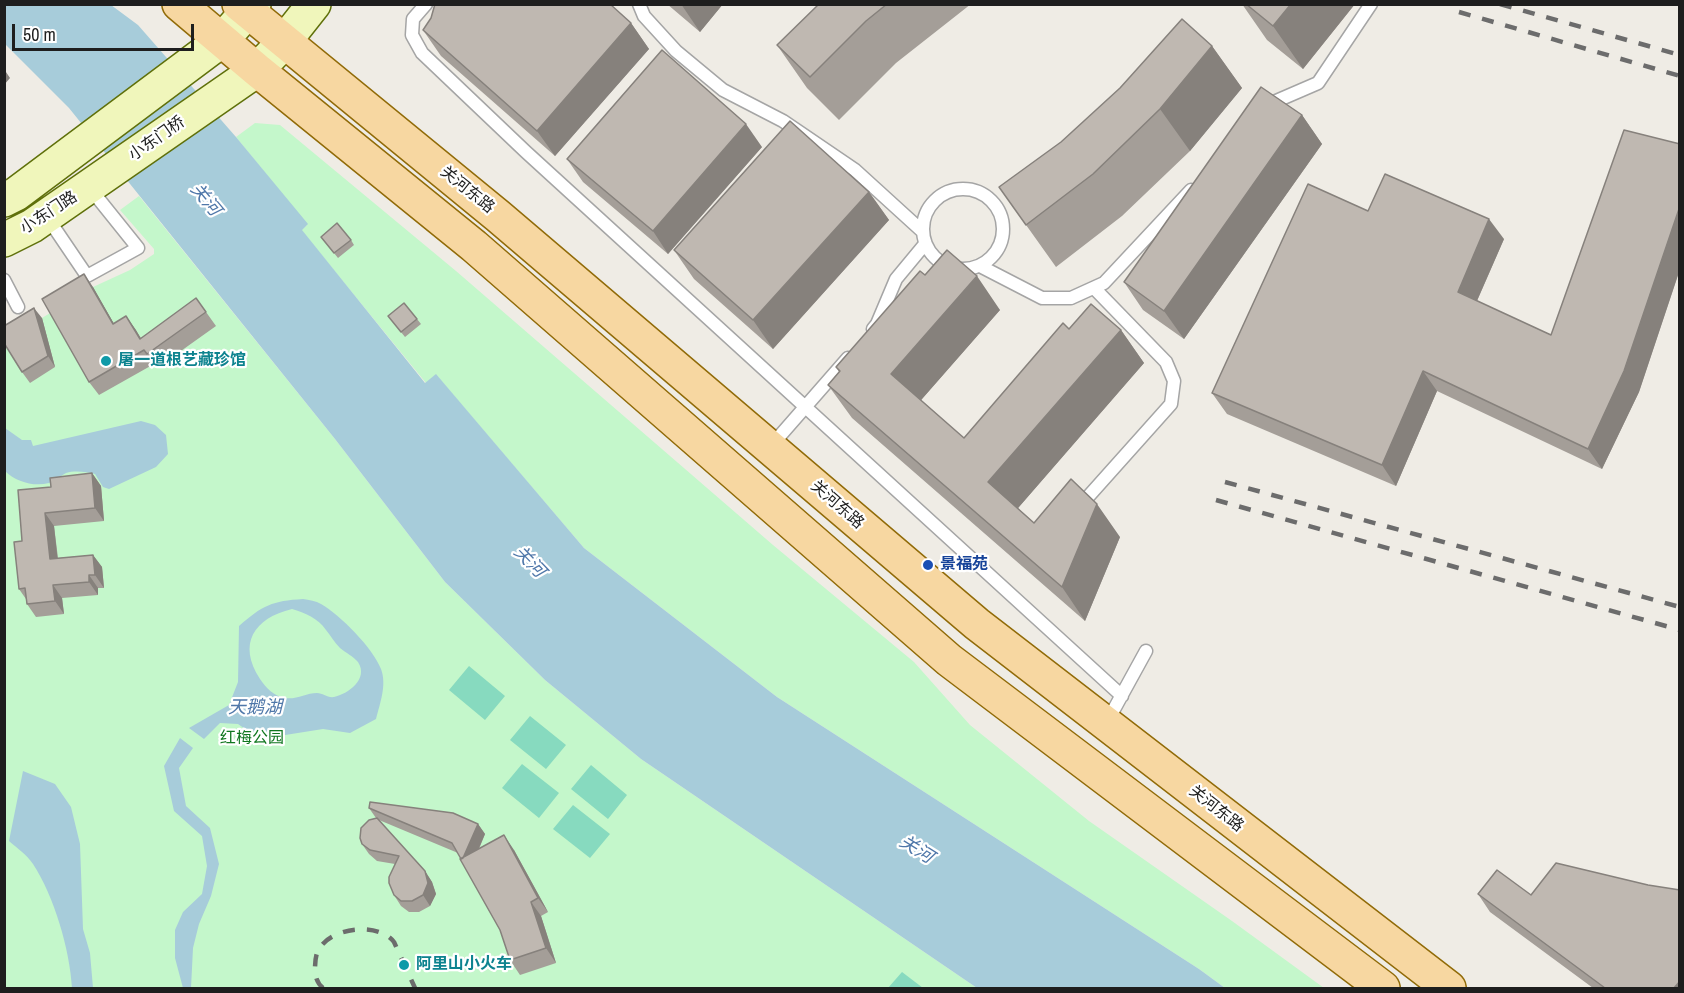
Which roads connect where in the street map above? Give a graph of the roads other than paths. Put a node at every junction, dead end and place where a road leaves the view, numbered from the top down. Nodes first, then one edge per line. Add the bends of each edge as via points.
1 (179, 4) edge
2 (314, 4) edge
3 (426, 4) edge
4 (639, 4) edge
5 (1371, 4) edge
6 (247, 7) edge
7 (222, 40) junction
8 (284, 42) junction
9 (257, 70) junction
10 (1258, 119) edge
11 (1201, 179) edge
12 (91, 185) junction
13 (4, 201) edge
14 (46, 216) junction
15 (924, 237) junction
16 (4, 240) edge
17 (980, 266) junction
18 (4, 280) edge
19 (1094, 288) junction
20 (18, 307) dead end
21 (898, 314) edge
22 (877, 324) junction
23 (806, 406) junction
24 (770, 447) junction
25 (1087, 498) edge
26 (1146, 651) dead end
27 (1114, 710) junction
28 (1383, 988) edge
29 (1449, 988) edge

1 - 7 main road
2 - 8 main road
3 - 23 lane via 412,19 412,35 422,53
4 - 15 lane via 644,16 676,51 723,90 783,121 855,170
5 - 10 lane via 1318,83 1274,102
6 - 7 main road
6 - 8 main road, 关河东路
7 - 9 main road
7 - 13 main road, 小东门路
8 - 9 main road
8 - 24 main road, 关河东路 via 498,216
9 - 12 main road, 小东门桥
9 - 28 main road via 474,246 949,660
11 - 19 lane via 1104,283
12 - 14 main road, 小东门路
12 - 14 lane via 138,248 87,276
14 - 16 main road, 小东门路
15 - 17 lane via 950,272
15 - 17 lane via 924,218 937,197 961,188 987,196 997,206 1003,233 995,252
15 - 22 lane via 896,279
17 - 19 lane via 1042,298 1071,297
18 - 20 lane
19 - 25 lane via 1166,362 1174,381 1171,404
21 - 22 lane
22 - 23 lane
23 - 24 lane
23 - 27 lane
24 - 27 main road, 关河东路 via 977,624
26 - 27 lane
27 - 29 main road, 关河东路

